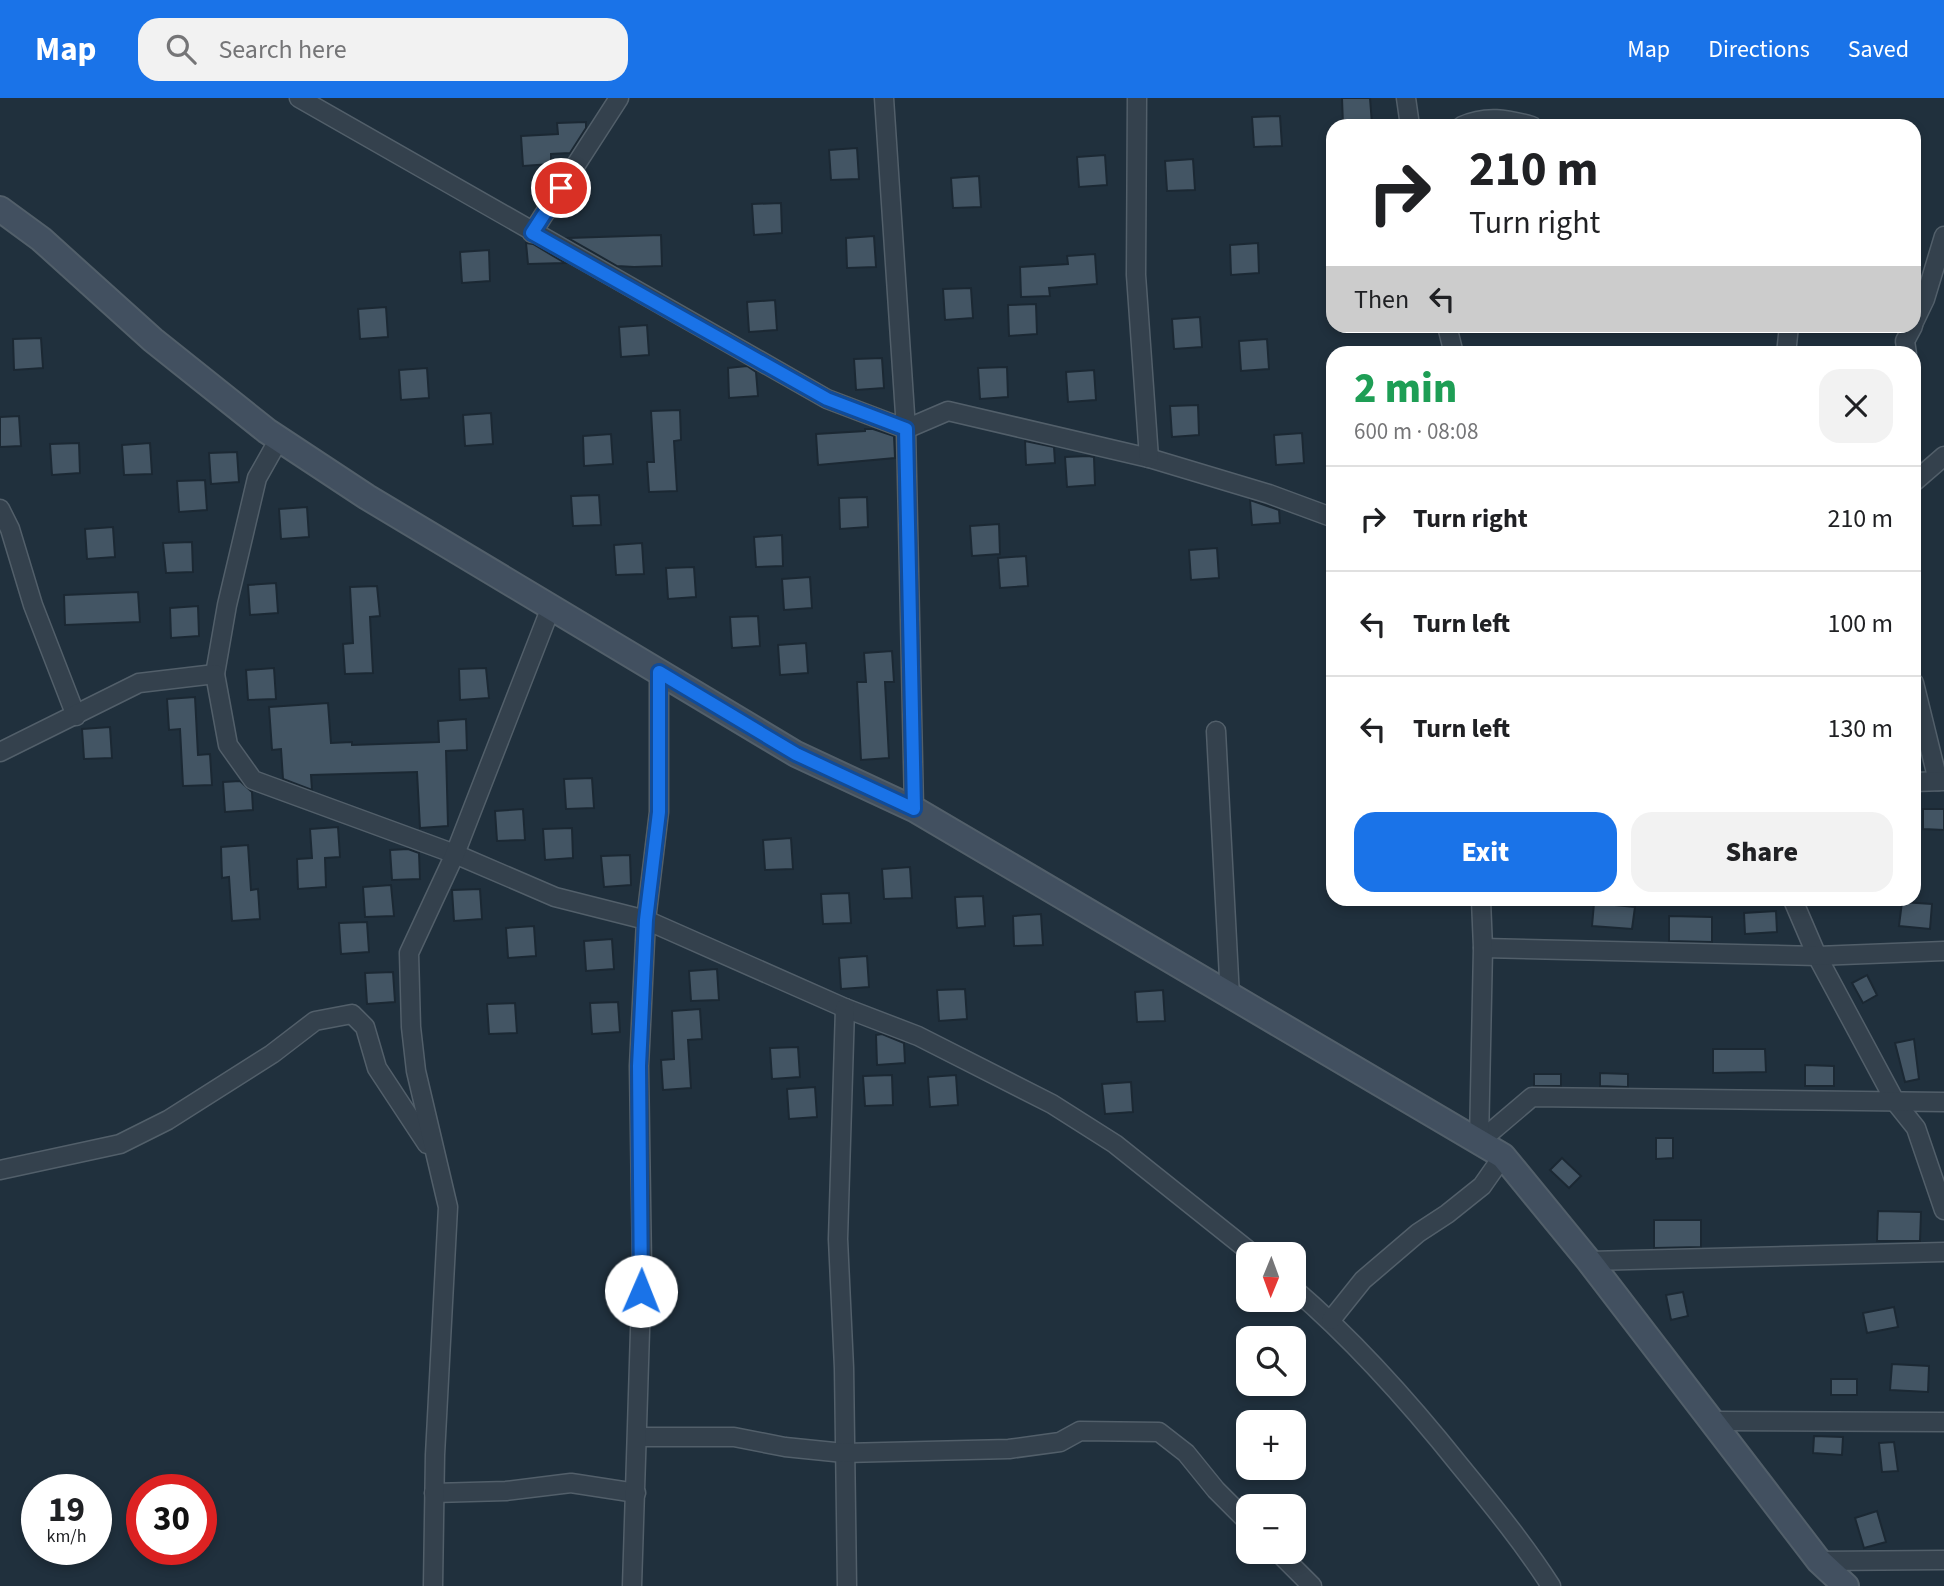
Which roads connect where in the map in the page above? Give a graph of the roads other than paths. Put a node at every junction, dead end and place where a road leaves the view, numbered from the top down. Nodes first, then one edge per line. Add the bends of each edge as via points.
1 (299, 98) edge
2 (619, 98) edge
3 (884, 98) edge
4 (1138, 98) edge
5 (1406, 98) edge
6 (1409, 119) edge
7 (0, 209) edge
8 (532, 233) junction
9 (1944, 236) edge
10 (1921, 309) edge
11 (906, 429) junction
12 (279, 439) junction
13 (1944, 456) edge
14 (1149, 458) junction
15 (1921, 476) edge
16 (0, 509) edge
17 (1326, 515) edge
18 (551, 607) junction
19 (659, 672) junction
20 (215, 674) junction
21 (1921, 708) edge
22 (76, 716) junction
23 (1216, 731) dead end
24 (0, 752) edge
25 (1941, 781) edge
26 (1921, 782) edge
27 (914, 809) junction
28 (455, 854) junction
29 (1481, 906) edge
30 (1796, 906) edge
31 (646, 920) junction
32 (1483, 948) junction
33 (1944, 951) edge
34 (1817, 956) junction
35 (1230, 997) junction
36 (845, 1008) junction
37 (1944, 1102) edge
38 (1896, 1103) junction
39 (1479, 1142) junction
40 (435, 1156) junction
41 (1503, 1156) junction
42 (0, 1170) edge
43 (1944, 1210) edge
44 (1238, 1242) edge
45 (1944, 1252) edge
46 (1589, 1261) junction
47 (1306, 1299) edge
48 (1331, 1320) junction
49 (1713, 1421) junction
50 (1944, 1422) edge
51 (638, 1437) junction
52 (844, 1453) junction
53 (435, 1493) junction
54 (636, 1493) junction
55 (1236, 1510) edge
56 (1944, 1560) edge
57 (1819, 1561) junction
58 (1290, 1564) edge
59 (433, 1586) edge
60 (632, 1586) edge
61 (847, 1586) edge
62 (1312, 1586) edge
63 (1551, 1586) edge
64 (1846, 1586) edge

1 - 8 street
2 - 8 street
3 - 11 street
4 - 14 street via 1136,275
5 - 6 street
7 - 12 street via 41,239 153,340
8 - 11 street via 827,399
9 - 10 street
11 - 14 street via 948,411
11 - 27 street
12 - 18 street
12 - 20 street via 257,478
13 - 15 street
14 - 17 street
16 - 22 street
18 - 19 street
18 - 28 street
19 - 27 street via 796,754
19 - 31 street via 659,812
20 - 22 street via 139,684
20 - 28 street via 228,745 253,780
21 - 25 street
22 - 24 street
23 - 35 street
25 - 26 street
27 - 35 street
28 - 31 street via 555,897
28 - 40 street via 409,953 416,1071
29 - 32 street
30 - 34 street
31 - 36 street
31 - 51 street via 639,1066 642,1267
32 - 34 street
32 - 39 street
33 - 34 street
34 - 38 street
35 - 39 street
36 - 44 street via 918,1036 1052,1104 1115,1144
36 - 52 street via 838,1239
37 - 38 street
38 - 39 street via 1532,1097
38 - 43 street via 1916,1128
39 - 41 street
40 - 42 street via 377,1068 365,1027 352,1014 315,1021 168,1120 120,1144
40 - 53 street via 448,1207
41 - 46 street
41 - 48 street via 1482,1186 1363,1280
45 - 46 street
46 - 49 street
47 - 48 street
48 - 63 street via 1426,1423 1525,1544
49 - 50 street
49 - 57 street
51 - 52 street via 734,1437
51 - 54 street
52 - 55 street via 1009,1449 1060,1442 1080,1431 1159,1432 1186,1452
52 - 61 street
53 - 54 street via 571,1483
53 - 59 street
54 - 60 street
56 - 57 street
57 - 64 street
58 - 62 street

